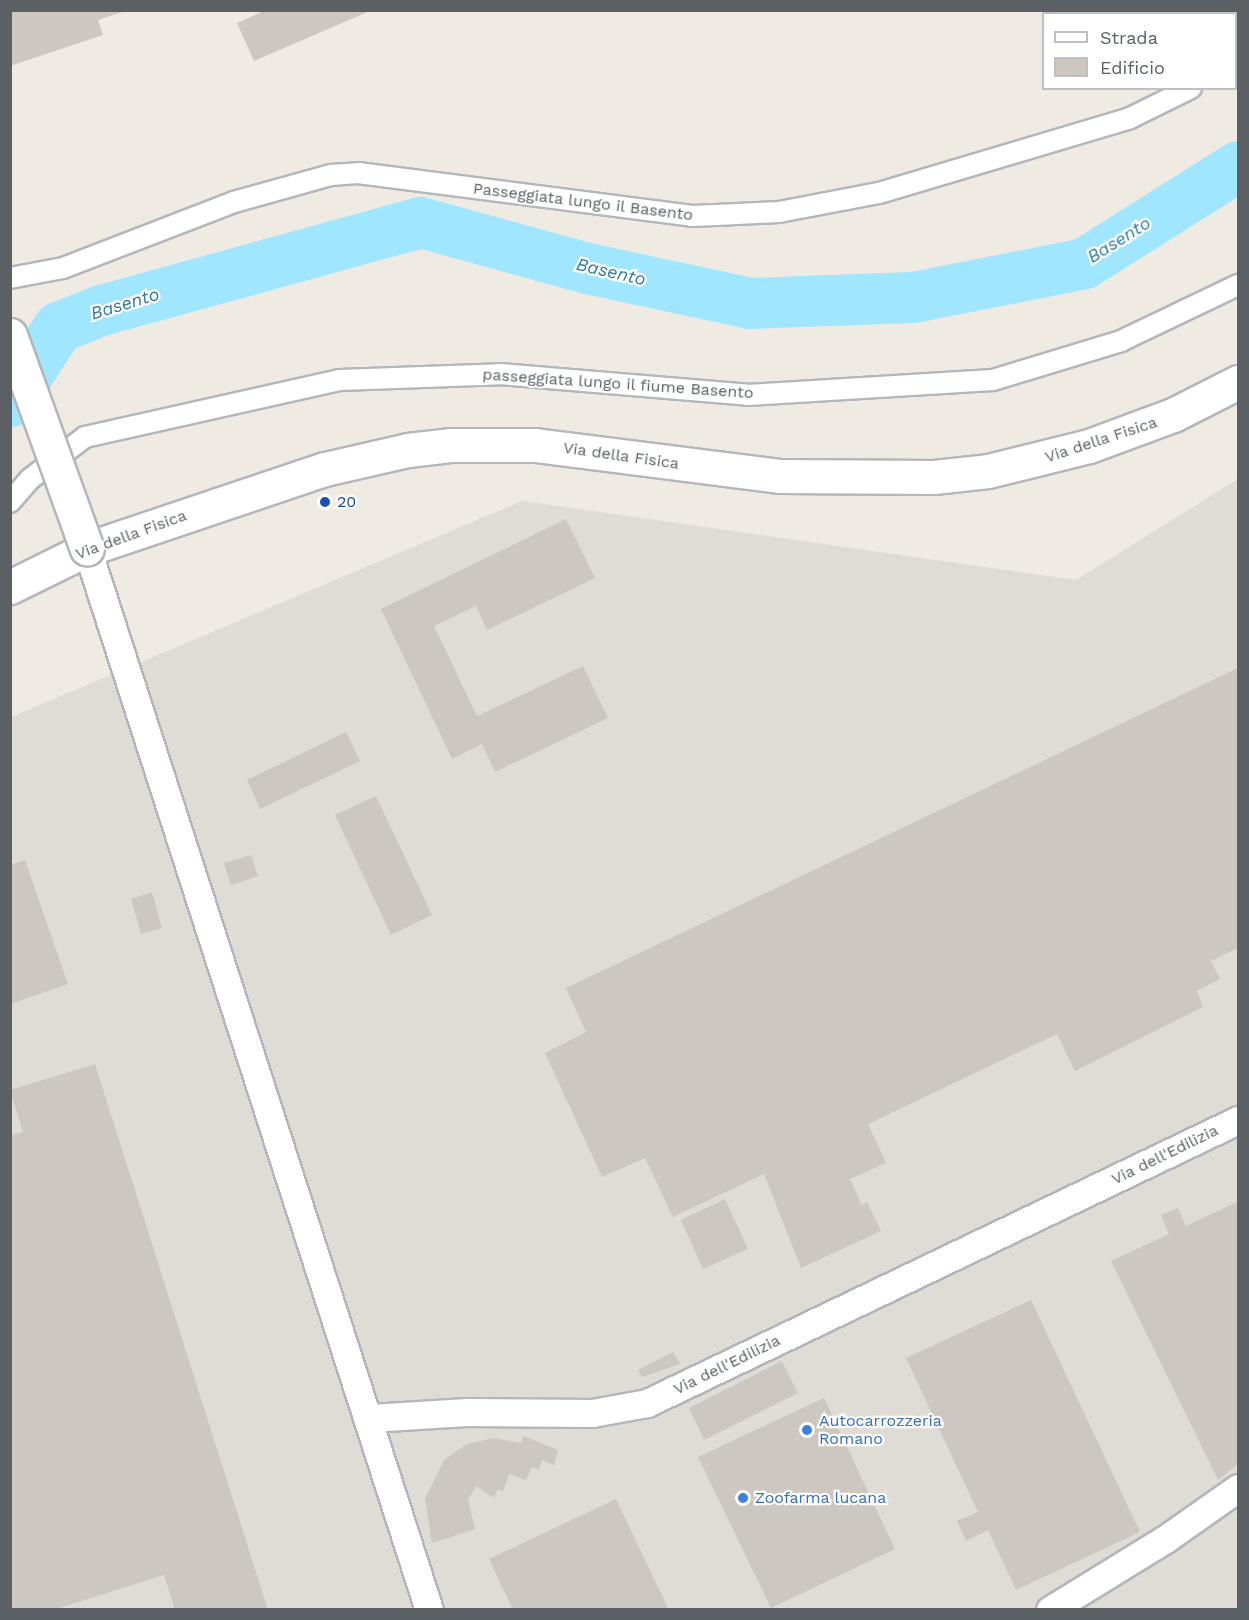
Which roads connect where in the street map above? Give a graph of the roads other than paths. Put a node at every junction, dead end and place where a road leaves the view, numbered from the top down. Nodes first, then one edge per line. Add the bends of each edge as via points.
1 (1187, 90) edge
2 (10, 278) edge
3 (1239, 285) edge
4 (10, 335) edge
5 (1239, 382) edge
6 (10, 502) edge
7 (87, 549) junction
8 (10, 587) edge
9 (1239, 1120) edge
10 (370, 1418) junction
11 (1229, 1496) edge
12 (429, 1610) edge
13 (1050, 1610) edge

1 - 2 street, Passeggiata lungo il Basento via 1130,118 947,173 879,193 779,212 692,216 358,173 331,175 234,202 63,268
3 - 6 street, passeggiata lungo il fiume Basento via 1121,341 993,380 748,395 500,374 340,380 85,438 30,479
4 - 7 street, bridge
5 - 7 street, Via della Fisica via 1132,432 1049,458 988,471 934,477 832,478 731,471 535,445 450,446 376,456 325,469
7 - 8 street, Via della Fisica
7 - 10 street
9 - 10 street, Via dell'Edilizia via 647,1403 592,1413 466,1412
10 - 12 street
11 - 13 street

